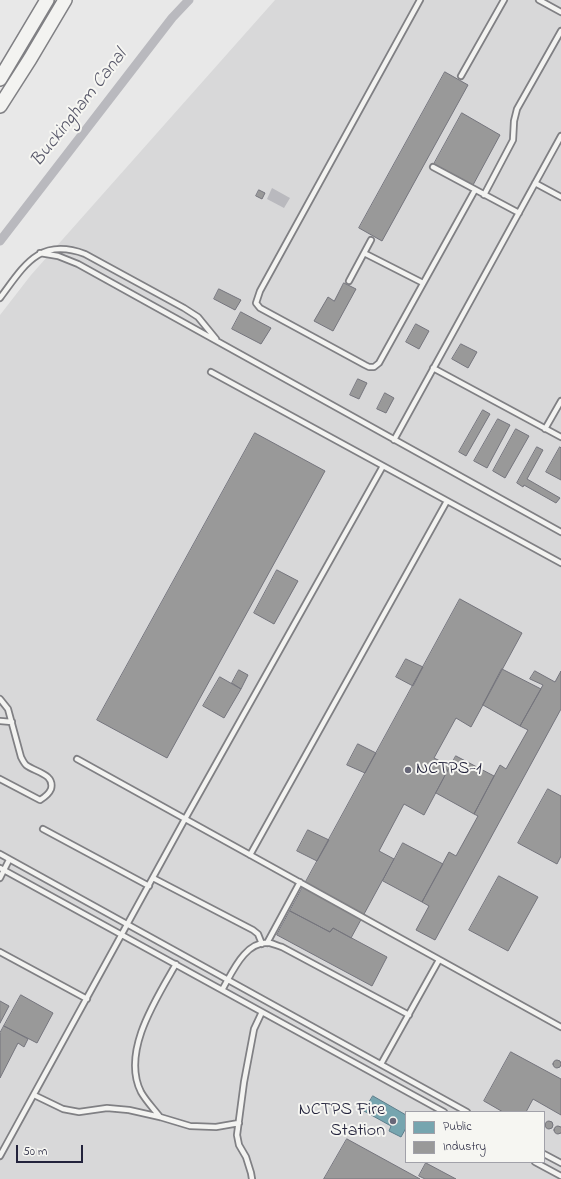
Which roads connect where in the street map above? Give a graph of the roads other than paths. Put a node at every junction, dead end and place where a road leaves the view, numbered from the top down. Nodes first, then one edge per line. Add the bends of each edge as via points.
1 (47, 0) edge
2 (65, 0) edge
3 (420, 0) edge
4 (504, 0) edge
5 (539, 0) edge
6 (561, 12) edge
7 (561, 31) edge
8 (461, 76) dead end
9 (0, 79) edge
10 (0, 106) edge
11 (561, 136) edge
12 (434, 167) dead end
13 (535, 183) junction
14 (475, 190) junction
15 (484, 195) junction
16 (561, 197) edge
17 (519, 213) junction
18 (371, 240) dead end
19 (364, 252) junction
20 (40, 253) junction
21 (349, 281) dead end
22 (423, 283) junction
23 (0, 298) edge
24 (219, 342) junction
25 (433, 368) junction
26 (211, 372) dead end
27 (561, 401) edge
28 (545, 429) junction
29 (561, 437) edge
30 (394, 440) junction
31 (383, 466) junction
32 (447, 501) junction
33 (561, 532) edge
34 (561, 563) edge
35 (0, 699) edge
36 (0, 720) edge
37 (12, 722) junction
38 (77, 759) dead end
39 (0, 779) edge
40 (185, 819) junction
41 (43, 829) dead end
42 (0, 854) edge
43 (250, 855) junction
44 (9, 860) junction
45 (2, 869) edge
46 (0, 878) edge
47 (153, 878) junction
48 (300, 882) junction
49 (149, 886) junction
50 (127, 925) junction
51 (122, 935) junction
52 (264, 944) junction
53 (0, 952) edge
54 (439, 960) junction
55 (176, 964) junction
56 (228, 980) junction
57 (222, 990) junction
58 (87, 999) junction
59 (262, 1012) junction
60 (409, 1015) junction
61 (561, 1027) edge
62 (381, 1064) junction
63 (34, 1095) junction
64 (442, 1111) edge
65 (466, 1111) edge
66 (160, 1117) junction
67 (239, 1124) junction
68 (545, 1155) edge
69 (0, 1156) edge
70 (537, 1163) edge
71 (561, 1164) edge
72 (561, 1176) edge
73 (252, 1179) edge

1 - 9 main road
2 - 10 main road
3 - 22 lane via 260,291 256,303 260,308 372,368 379,363
4 - 8 lane
5 - 6 lane
7 - 15 lane via 518,109 514,121 513,140
11 - 13 lane
12 - 14 lane
13 - 16 lane
13 - 17 lane
14 - 15 lane
14 - 22 lane
15 - 17 lane
17 - 25 lane
18 - 19 lane
19 - 21 lane
19 - 22 lane
20 - 23 lane via 26,265
20 - 24 lane via 58,256 78,264
20 - 24 lane via 67,249 85,254 184,308 198,318
24 - 30 lane
25 - 28 lane
25 - 30 lane
26 - 31 lane
27 - 28 lane
28 - 29 lane
30 - 33 lane
31 - 32 lane
31 - 40 lane
32 - 34 lane
32 - 43 lane
35 - 37 lane via 8,709
36 - 37 lane
37 - 39 lane via 25,764 47,776 52,784 50,792 40,800
38 - 40 lane
40 - 43 lane
40 - 47 lane
41 - 49 lane
42 - 44 lane
43 - 48 lane
44 - 45 lane
44 - 50 lane
45 - 46 lane
45 - 51 lane
47 - 49 lane
47 - 52 lane via 253,930
48 - 52 lane
48 - 54 lane
49 - 50 lane
50 - 51 lane
50 - 56 lane
51 - 55 lane
51 - 58 lane
52 - 56 lane via 258,944 249,950
52 - 60 lane via 282,947
53 - 58 lane
54 - 60 lane
54 - 61 lane
55 - 57 lane
55 - 66 lane via 154,1001 135,1056 135,1073 142,1092
56 - 57 lane
56 - 62 lane
57 - 59 lane
58 - 63 lane
59 - 64 lane
59 - 67 lane via 254,1029
60 - 62 lane
62 - 65 lane
63 - 66 lane via 79,1112 107,1108
63 - 69 lane
66 - 67 lane via 190,1126 216,1127
67 - 73 lane via 239,1145
68 - 71 lane
70 - 72 lane

